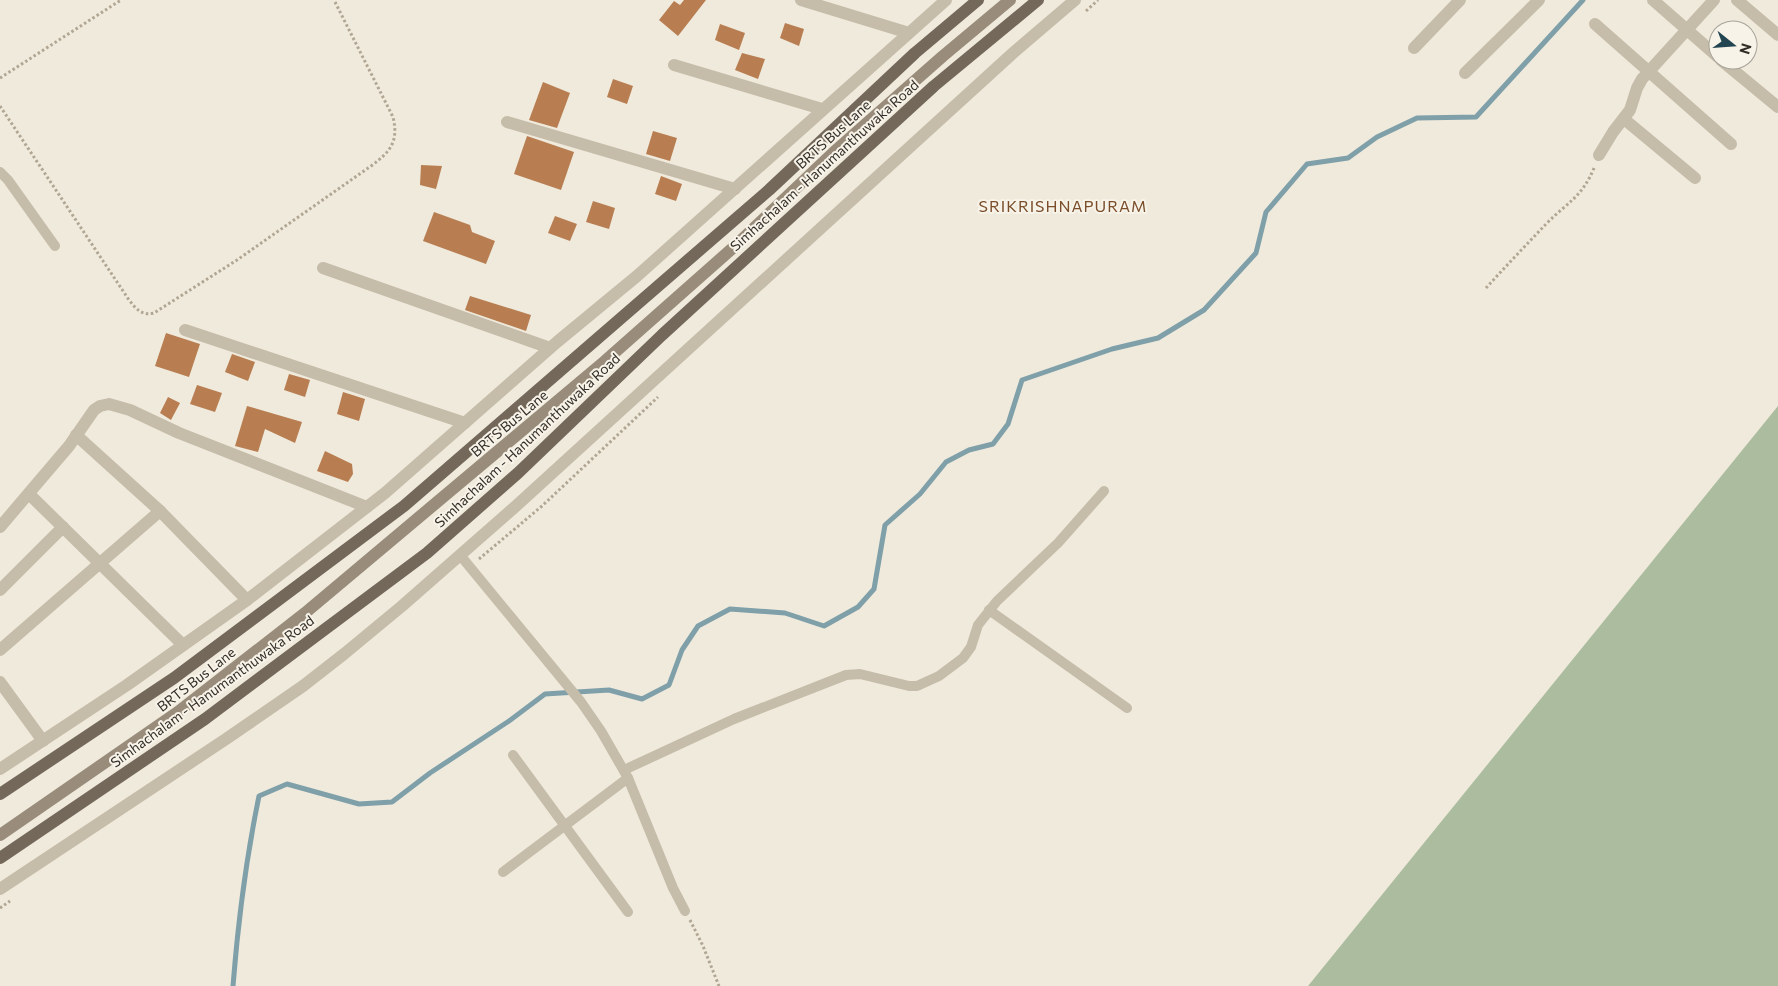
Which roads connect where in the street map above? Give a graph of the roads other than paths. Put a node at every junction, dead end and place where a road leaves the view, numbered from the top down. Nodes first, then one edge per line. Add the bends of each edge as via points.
1 (801, 0) edge
2 (946, 0) edge
3 (978, 0) edge
4 (1010, 0) edge
5 (1038, 0) edge
6 (1076, 0) edge
7 (1460, 0) edge
8 (1539, 0) edge
9 (1652, 0) edge
10 (1714, 0) edge
11 (1737, 0) edge
12 (1595, 24) dead end
13 (1686, 30) junction
14 (909, 33) junction
15 (1778, 35) edge
16 (1414, 48) dead end
17 (1708, 49) edge
18 (674, 65) dead end
19 (1733, 70) edge
20 (1648, 71) junction
21 (1465, 73) dead end
22 (1778, 107) edge
23 (822, 109) junction
24 (1624, 119) junction
25 (507, 122) dead end
26 (1731, 144) dead end
27 (1599, 155) road end
28 (0, 172) edge
29 (1695, 178) dead end
30 (735, 189) junction
31 (56, 246) dead end
32 (323, 268) dead end
33 (186, 330) dead end
34 (550, 348) junction
35 (465, 423) junction
36 (76, 435) junction
37 (1104, 491) dead end
38 (29, 494) junction
39 (367, 507) junction
40 (160, 511) junction
41 (0, 527) edge
42 (63, 527) junction
43 (460, 555) junction
44 (99, 563) junction
45 (0, 590) edge
46 (247, 600) junction
47 (989, 610) junction
48 (183, 645) junction
49 (0, 650) edge
50 (0, 682) edge
51 (1127, 708) dead end
52 (43, 741) junction
53 (513, 755) dead end
54 (0, 769) edge
55 (626, 774) junction
56 (0, 794) edge
57 (566, 825) junction
58 (0, 835) edge
59 (0, 858) edge
60 (503, 872) dead end
61 (0, 889) edge
62 (684, 911) road end
63 (628, 912) dead end

1 - 14 street
2 - 14 street
3 - 56 main road, Simhachalam - Hanumanthuwaka Road via 915,53 761,196 404,506 167,683
4 - 58 street, BRTS Bus Lane via 834,152 735,246 605,360 305,613 178,712
5 - 59 main road, Simhachalam - Hanumanthuwaka Road via 934,86 427,553 205,719
6 - 43 street via 1012,53
7 - 16 street
8 - 21 street
9 - 13 street
10 - 13 street
11 - 15 street
12 - 20 street
13 - 17 street
13 - 20 street
14 - 23 street
18 - 23 street
19 - 22 street
20 - 24 street
20 - 26 street
23 - 30 street
24 - 27 street
24 - 29 street
25 - 30 street
28 - 31 lane
30 - 34 street
32 - 34 street
33 - 35 street
34 - 35 street
35 - 39 street
36 - 38 street
36 - 39 street via 94,410 109,404
36 - 40 street
37 - 47 lane via 1058,543
38 - 41 street
38 - 42 street
39 - 46 street
40 - 44 street
40 - 46 street
42 - 44 street
42 - 45 street
43 - 55 lane via 581,702
43 - 61 street via 303,686
44 - 48 street
44 - 49 street
46 - 48 street
47 - 51 lane
47 - 55 lane via 978,624 963,658 948,671 926,682 909,686 860,674 846,675 734,719
48 - 52 street
50 - 52 street
52 - 54 street
53 - 57 lane
55 - 57 lane
55 - 62 lane
57 - 60 lane
57 - 63 lane

